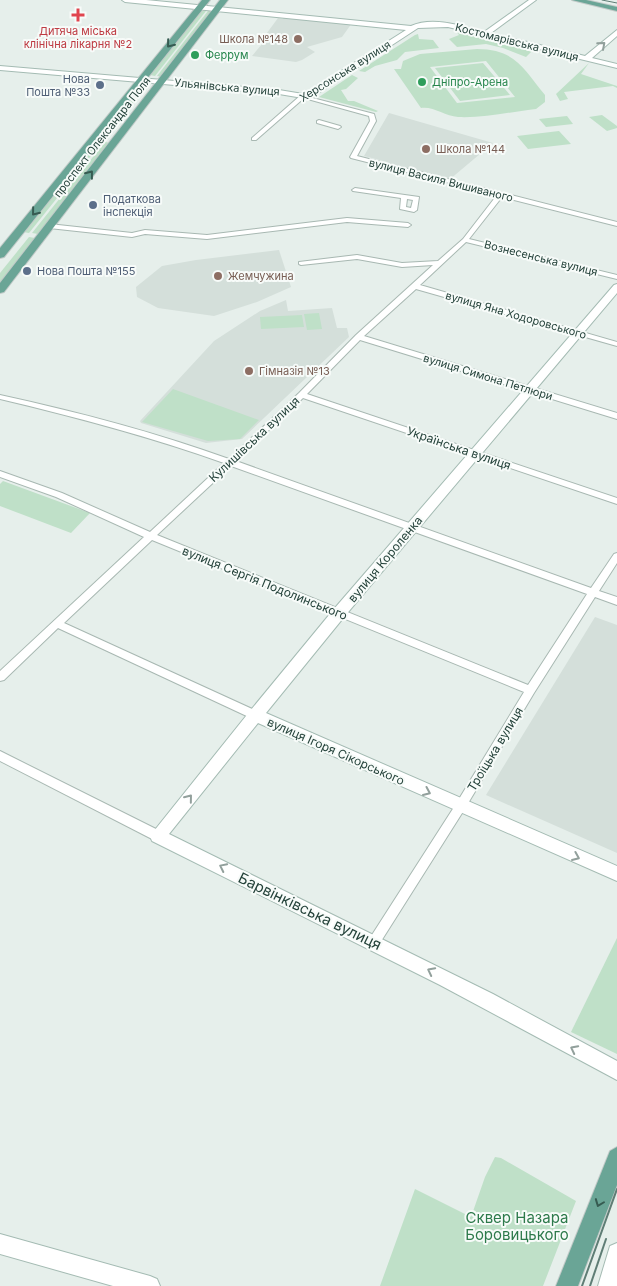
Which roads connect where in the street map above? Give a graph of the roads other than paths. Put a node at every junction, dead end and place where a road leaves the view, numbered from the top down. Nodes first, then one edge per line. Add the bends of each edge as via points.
1 (125, 0) edge
2 (224, 0) edge
3 (533, 0) edge
4 (576, 0) edge
5 (204, 3) edge
6 (218, 8) junction
7 (617, 9) edge
8 (414, 27) junction
9 (617, 32) edge
10 (485, 34) junction
11 (586, 59) junction
12 (617, 66) edge
13 (0, 68) edge
14 (141, 80) junction
15 (162, 82) junction
16 (303, 96) junction
17 (319, 122) dead end
18 (338, 127) dead end
19 (254, 139) dead end
20 (355, 190) dead end
21 (501, 194) junction
22 (404, 197) dead end
23 (617, 224) edge
24 (408, 225) dead end
25 (49, 226) junction
26 (465, 240) junction
27 (0, 255) edge
28 (301, 263) dead end
29 (440, 263) junction
30 (617, 277) edge
31 (415, 286) junction
32 (617, 287) edge
33 (0, 290) edge
34 (578, 332) junction
35 (359, 337) junction
36 (617, 344) edge
37 (530, 389) junction
38 (302, 395) junction
39 (0, 397) edge
40 (617, 416) edge
41 (476, 453) junction
42 (231, 461) junction
43 (0, 474) edge
44 (617, 501) edge
45 (411, 528) junction
46 (150, 536) junction
47 (617, 556) edge
48 (594, 592) junction
49 (617, 601) edge
50 (339, 613) junction
51 (56, 623) junction
52 (0, 677) edge
53 (530, 690) junction
54 (255, 715) junction
55 (0, 756) edge
56 (460, 807) junction
57 (158, 836) junction
58 (617, 874) edge
59 (374, 942) junction
60 (617, 1071) edge
61 (617, 1158) edge
62 (0, 1244) edge
63 (617, 1253) edge
64 (150, 1286) edge
65 (567, 1286) edge
66 (608, 1286) edge

1 - 5 street, Костомарівська вулиця
2 - 6 main road, проспект Олександра Поля
3 - 10 street
4 - 7 main road
5 - 6 street, Костомарівська вулиця
5 -> 14 main road, проспект Олександра Поля
6 - 8 street, Костомарівська вулиця
6 - 15 main road, проспект Олександра Поля
8 - 10 street, Костомарівська вулиця via 441,24
8 - 16 street, Херсонська вулиця via 311,94
11 -> 9 street
10 - 11 street, Костомарівська вулиця
11 - 12 street, Костомарівська вулиця
13 - 14 street, Ульянівська вулиця
14 - 15 street, Ульянівська вулиця
14 -> 27 main road, проспект Олександра Поля
15 - 16 street, Ульянівська вулиця
25 -> 15 main road, проспект Олександра Поля
16 - 19 street, Херсонська вулиця
16 - 21 street, вулиця Василя Вишиваного via 372,115 373,121 353,158
17 - 18 street
20 - 22 street
21 - 23 street, вулиця Василя Вишиваного
21 - 26 street, Кулишівська вулиця
24 - 25 street via 347,220 207,237 146,232 132,236
25 - 33 main road, проспект Олександра Поля
26 - 29 street, Кулишівська вулиця
26 - 30 street, Вознесенська вулиця
28 - 29 street via 357,258 402,265
29 - 31 street, Кулишівська вулиця
31 - 34 street, вулиця Яна Ходоровського
31 - 35 street, Кулишівська вулиця
32 - 34 street, вулиця Короленка
34 - 36 street, вулиця Яна Ходоровського
34 - 37 street, вулиця Короленка
35 - 37 street, вулиця Симона Петлюри
35 - 38 street, Кулишівська вулиця
37 - 40 street, вулиця Симона Петлюри
37 - 41 street, вулиця Короленка
38 - 41 street, Українська вулиця
38 - 42 street, Кулишівська вулиця
39 - 42 street via 80,414
41 - 44 street, Українська вулиця
41 - 45 street, вулиця Короленка
42 - 45 street
42 - 46 street, Кулишівська вулиця
43 - 46 street, вулиця Сергія Подолинського via 59,495
45 - 48 street
45 - 50 street, вулиця Короленка
46 - 50 street, вулиця Сергія Подолинського
46 - 51 street, Кулишівська вулиця
47 - 48 street, Троїцька вулиця
48 - 49 street
48 - 53 street, Троїцька вулиця
50 - 53 street, вулиця Сергія Подолинського
50 - 54 street, вулиця Короленка
51 - 52 street, Кулишівська вулиця
51 - 54 street, вулиця Ігоря Сікорського
53 - 56 street, Троїцька вулиця
54 -> 56 street, вулиця Ігоря Сікорського
57 -> 54 street, вулиця Короленка
55 - 57 street, Барвінківська вулиця
56 -> 58 street, вулиця Ігоря Сікорського
56 - 59 street, Троїцька вулиця
59 -> 57 street, Барвінківська вулиця
60 -> 59 street, Барвінківська вулиця
61 -> 65 main road
62 - 64 street
63 - 66 street

